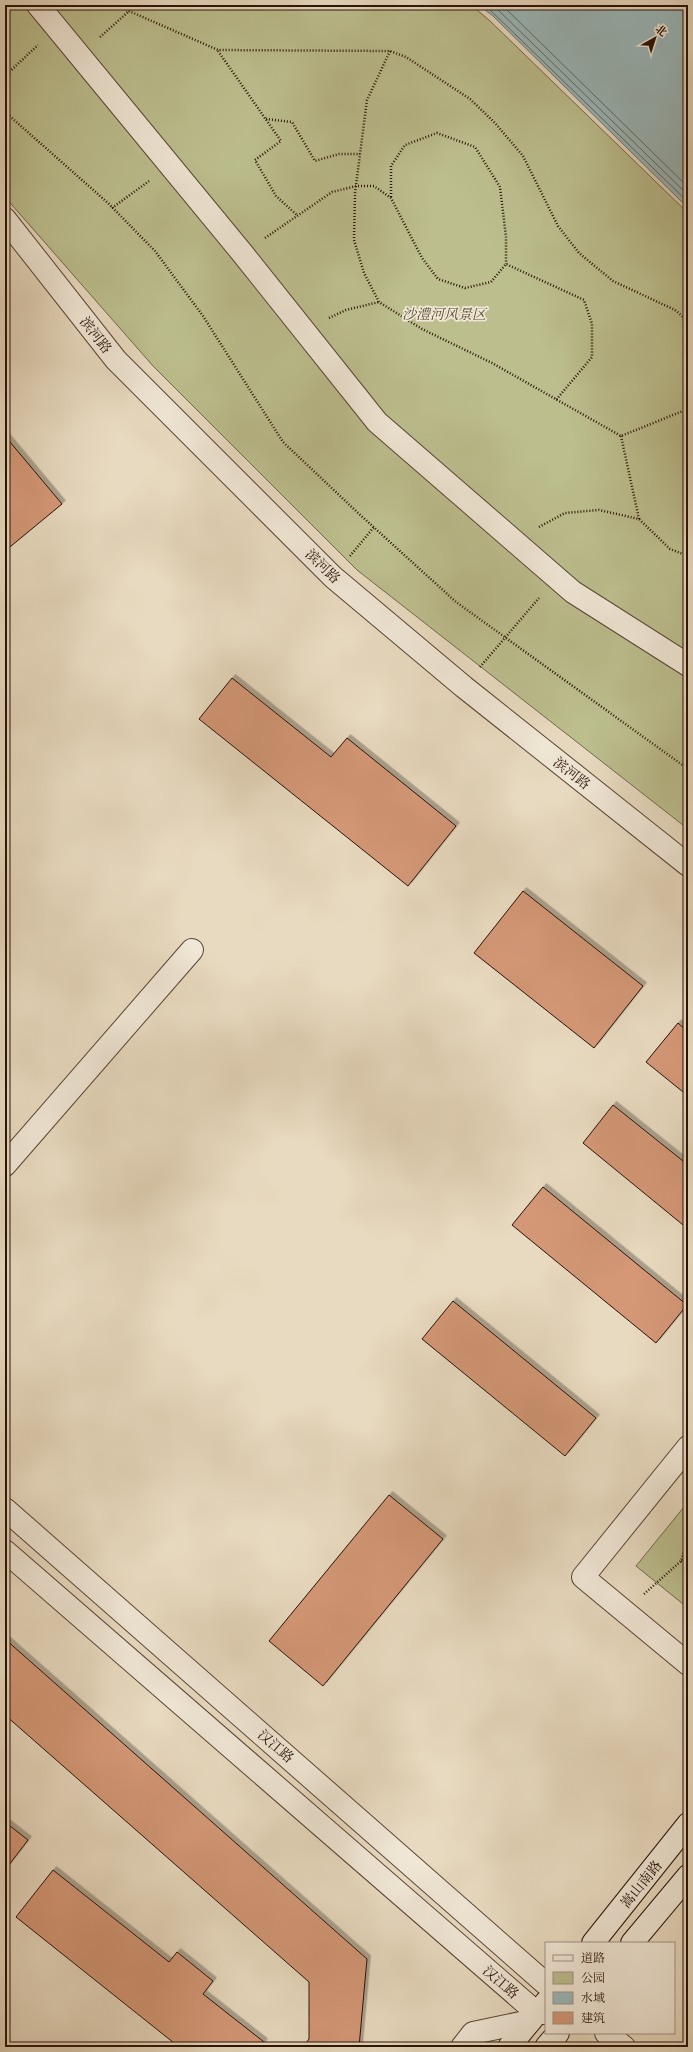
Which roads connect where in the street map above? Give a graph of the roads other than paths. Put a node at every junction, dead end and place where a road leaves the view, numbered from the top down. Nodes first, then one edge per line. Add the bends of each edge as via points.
1 (38, 5) edge
2 (5, 219) edge
3 (688, 665) edge
4 (688, 865) edge
5 (192, 950) dead end
6 (5, 1165) edge
7 (688, 1447) edge
8 (5, 1509) edge
9 (5, 1551) edge
10 (688, 1664) edge
11 (688, 1824) edge
12 (688, 1876) edge
13 (594, 1942) edge
14 (633, 1942) edge
15 (545, 1983) edge
16 (540, 2012) edge
17 (607, 2034) edge
18 (462, 2047) edge
19 (508, 2047) edge
20 (624, 2047) edge

1 - 3 street via 377,422 573,592
2 - 4 street, 滨河路 via 116,360 333,577 464,687
5 - 6 street
7 - 10 street via 583,1577
8 - 15 street, 汉江路
9 - 16 street, 汉江路
11 - 13 street, 嵩山南路
12 - 14 street
16 - 18 street via 473,2033
16 - 19 street
17 - 20 street

